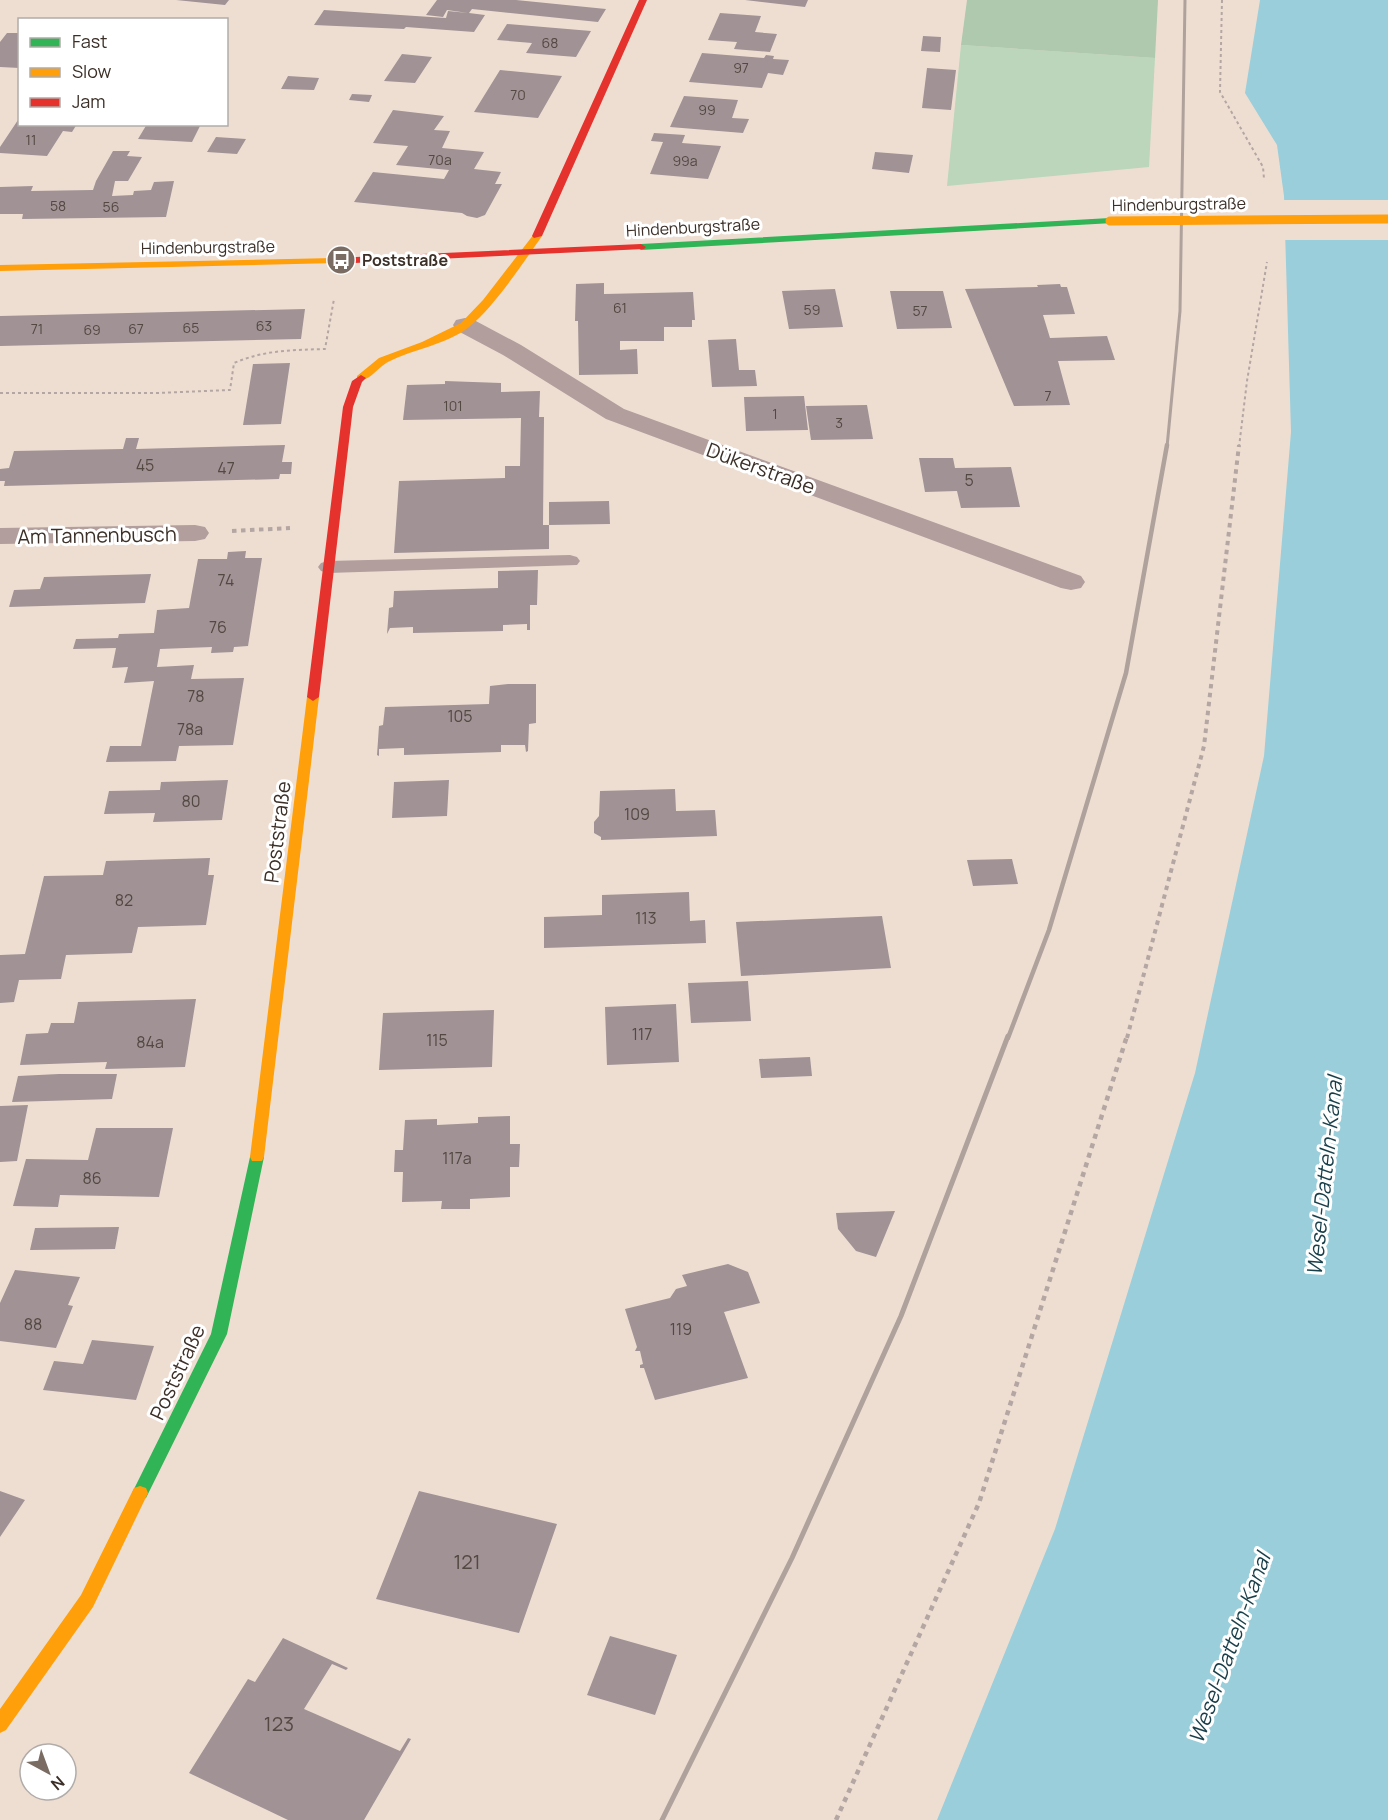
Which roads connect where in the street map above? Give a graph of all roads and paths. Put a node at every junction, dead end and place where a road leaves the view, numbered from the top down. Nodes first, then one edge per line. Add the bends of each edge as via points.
1 (643, 0) edge
2 (1222, 0) edge
3 (1264, 190) dead end
4 (1388, 219) edge
5 (525, 252) junction
6 (1268, 258) dead end
7 (0, 268) edge
8 (335, 296) dead end
9 (465, 325) junction
10 (0, 393) edge
11 (333, 526) junction
12 (195, 534) joint
13 (0, 536) edge
14 (570, 561) dead end
15 (328, 567) junction
16 (1071, 582) dead end
17 (0, 1724) edge
18 (836, 1820) edge

1 - 5 street, Poststraße via 537,237
2 - 3 path via 1220,92 1263,167
4 - 5 street, Hindenburgstraße, bridge via 1110,221
5 - 7 street, Hindenburgstraße via 393,260
5 - 9 street, Poststraße
6 - 18 path via 1247,381 1204,746 1134,1015 979,1503
8 - 10 path via 325,349 273,350 247,357 234,363 230,390
9 - 11 street, Poststraße via 383,360 357,381 348,407
9 - 16 street, Dükerstraße via 615,414
11 - 12 path
11 - 15 street, Poststraße
12 - 13 street, Am Tannenbusch
14 - 15 lane
15 - 17 street, Poststraße via 258,1152 219,1334 87,1602

